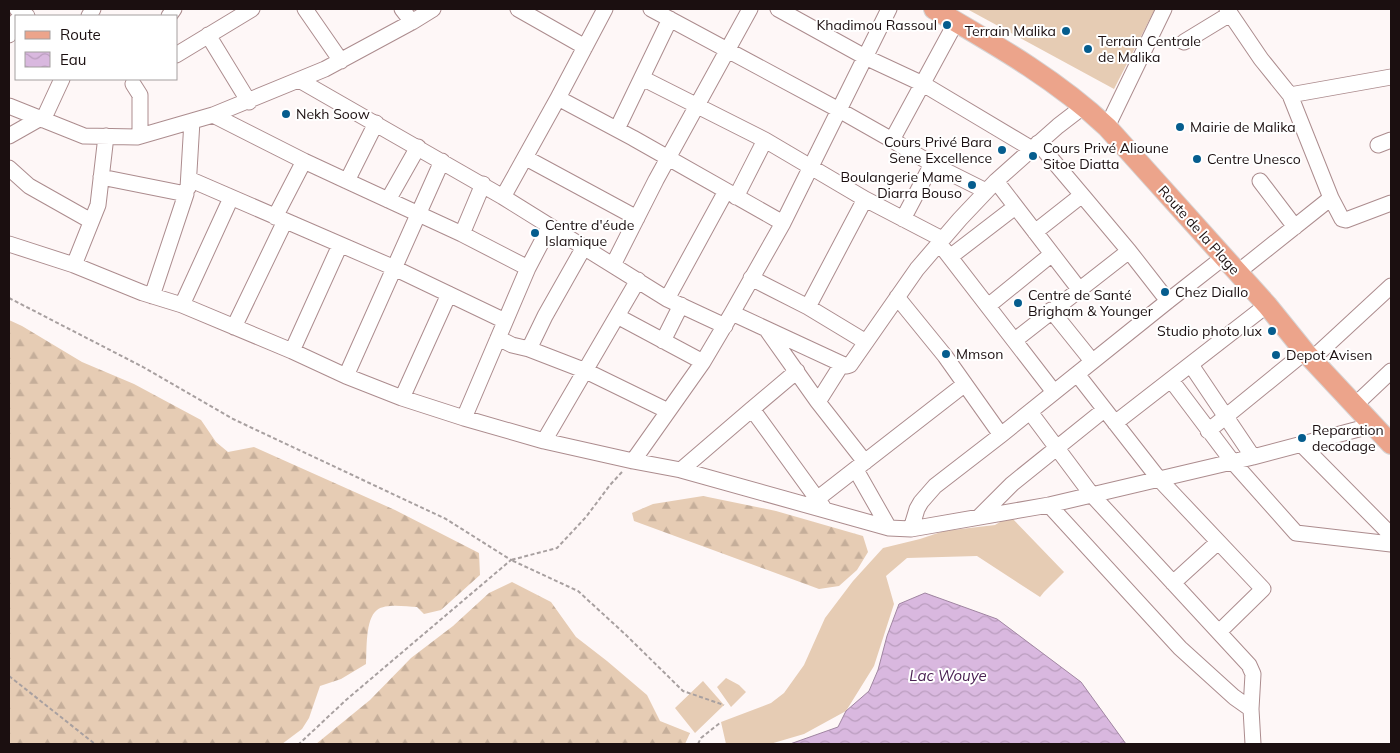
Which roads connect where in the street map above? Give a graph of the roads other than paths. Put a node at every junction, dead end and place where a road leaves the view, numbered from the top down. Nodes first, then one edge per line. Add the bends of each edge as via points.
1 (252, 9) edge
2 (304, 9) edge
3 (402, 9) edge
4 (433, 9) edge
5 (518, 9) edge
6 (605, 9) edge
7 (651, 9) edge
8 (750, 9) edge
9 (778, 9) edge
10 (889, 9) edge
11 (934, 9) edge
12 (1164, 9) edge
13 (1228, 10) edge
14 (670, 19) junction
15 (412, 22) junction
16 (956, 22) junction
17 (15, 24) edge
18 (9, 35) edge
19 (208, 35) junction
20 (1184, 42) dead end
21 (585, 47) junction
22 (727, 49) junction
23 (178, 54) edge
24 (865, 57) junction
25 (341, 61) junction
26 (1391, 77) edge
27 (642, 78) junction
28 (61, 80) edge
29 (132, 80) edge
30 (299, 80) junction
31 (923, 84) junction
32 (1290, 95) junction
33 (558, 98) junction
34 (250, 102) junction
35 (697, 105) junction
36 (9, 106) edge
37 (1084, 106) junction
38 (839, 110) junction
39 (213, 115) junction
40 (41, 120) junction
41 (192, 121) junction
42 (376, 123) junction
43 (1107, 127) junction
44 (617, 130) junction
45 (9, 136) edge
46 (106, 136) junction
47 (140, 136) junction
48 (765, 140) junction
49 (892, 140) junction
50 (1035, 146) junction
51 (418, 147) junction
52 (526, 158) junction
53 (668, 158) junction
54 (304, 161) junction
55 (442, 161) junction
56 (932, 164) junction
57 (811, 166) junction
58 (9, 168) edge
59 (101, 177) junction
60 (347, 181) junction
61 (1260, 181) dead end
62 (483, 184) junction
63 (188, 186) junction
64 (991, 186) junction
65 (731, 194) junction
66 (1082, 195) junction
67 (503, 197) junction
68 (231, 198) junction
69 (1331, 198) junction
70 (865, 199) junction
71 (388, 200) junction
72 (1391, 203) edge
73 (1015, 206) junction
74 (418, 214) junction
75 (637, 218) junction
76 (903, 219) junction
77 (280, 220) junction
78 (92, 221) junction
79 (782, 223) junction
80 (550, 226) junction
81 (1295, 227) junction
82 (1035, 232) junction
83 (462, 234) junction
84 (940, 241) junction
85 (9, 244) edge
86 (340, 245) junction
87 (584, 247) junction
88 (1129, 251) junction
89 (1052, 254) junction
90 (950, 257) junction
91 (1224, 257) junction
92 (613, 265) junction
93 (74, 266) junction
94 (394, 268) junction
95 (528, 268) junction
96 (1238, 272) junction
97 (751, 278) junction
98 (638, 280) junction
99 (1391, 286) edge
100 (1079, 290) junction
101 (448, 294) junction
102 (152, 296) junction
103 (897, 297) junction
104 (1168, 301) junction
105 (674, 302) junction
106 (182, 305) junction
107 (1267, 305) junction
108 (988, 306) junction
109 (808, 307) junction
110 (1052, 310) junction
111 (617, 316) junction
112 (729, 319) junction
113 (505, 321) junction
114 (234, 327) junction
115 (766, 329) junction
116 (498, 338) junction
117 (663, 340) junction
118 (1015, 340) junction
119 (866, 342) junction
120 (529, 350) junction
121 (292, 351) junction
122 (1308, 355) junction
123 (1092, 361) junction
124 (703, 362) junction
125 (842, 364) junction
126 (1190, 365) junction
127 (586, 371) junction
128 (797, 371) junction
129 (1391, 371) edge
130 (1077, 374) junction
131 (346, 376) junction
132 (1171, 380) junction
133 (965, 384) junction
134 (1054, 392) junction
135 (402, 398) junction
136 (818, 402) junction
137 (1355, 406) junction
138 (752, 409) junction
139 (1104, 410) junction
140 (668, 411) junction
141 (1030, 412) junction
142 (464, 418) junction
143 (1226, 418) junction
144 (1115, 423) junction
145 (1374, 425) junction
146 (1208, 431) junction
147 (1001, 435) junction
148 (544, 441) junction
149 (1301, 444) junction
150 (1391, 444) edge
151 (1057, 449) junction
152 (1253, 457) junction
153 (633, 461) junction
154 (1232, 462) junction
155 (860, 466) junction
156 (681, 470) junction
157 (1159, 479) junction
158 (1092, 494) junction
159 (821, 505) junction
160 (1049, 505) junction
161 (979, 517) junction
162 (890, 528) junction
163 (911, 529) junction
164 (1391, 535) edge
165 (1218, 542) junction
166 (1391, 544) edge
167 (1173, 583) junction
168 (1219, 632) junction
169 (1251, 709) junction
170 (1253, 744) edge

1 - 19 street
2 - 25 street
3 - 15 street
4 - 15 street
5 - 21 street
6 - 21 street
7 - 14 street
8 - 22 street
9 - 24 street
10 - 24 street
11 - 16 main road, Route de la Plage
12 - 43 street
13 - 20 street
13 - 32 street via 1260,59
14 - 22 street
14 - 27 street
15 - 25 street
16 - 31 street
16 - 37 main road, Route de la Plage via 1002,49
17 - 18 street
19 - 23 street
19 - 34 street
21 - 33 street
22 - 35 street
22 - 38 street
24 - 31 street
24 - 38 street
25 - 30 street
26 - 32 street
27 - 35 street
27 - 44 street
28 - 40 street
29 - 47 street via 140,95
30 - 34 street
30 - 42 street
31 - 49 street
31 - 50 street
32 - 69 street
33 - 44 street
33 - 52 street
34 - 39 street
35 - 48 street
35 - 53 street
36 - 40 street
37 - 43 main road, Route de la Plage
37 - 50 street
38 - 49 street
38 - 57 street
39 - 41 street
39 - 54 street
40 - 45 street
40 - 46 street via 84,136
41 - 47 street
41 - 63 street
42 - 51 street
42 - 60 street
43 - 91 main road, Route de la Plage
44 - 53 street
46 - 47 street
46 - 59 street
48 - 57 street
48 - 65 street
49 - 56 street
50 - 64 street
50 - 66 street
51 - 55 street
51 - 71 street
52 - 67 street
52 - 75 street
53 - 65 street
53 - 75 street
54 - 60 street
54 - 77 street
55 - 62 street
55 - 74 street
56 - 64 street
56 - 76 street
57 - 70 street
57 - 79 street
58 - 78 street via 29,186
59 - 63 street
59 - 78 street via 98,205
60 - 71 street
61 - 81 street
62 - 67 street
62 - 83 street
63 - 68 street
63 - 102 street
64 - 73 street
64 - 84 street
65 - 79 street
65 - 105 street
66 - 82 street
66 - 88 street
67 - 80 street
68 - 77 street
68 - 106 street
69 - 72 street via 1342,219 1346,220
69 - 81 street
70 - 76 street
70 - 109 street
71 - 74 street
73 - 82 street
73 - 90 street
74 - 83 street
74 - 94 street
75 - 92 street
76 - 84 street
77 - 86 street
77 - 114 street
78 - 93 street
79 - 97 street
80 - 87 street
80 - 95 street
81 - 96 street
82 - 89 street
83 - 95 street
84 - 90 street
84 - 103 street
85 - 93 street
86 - 94 street
86 - 121 street
87 - 92 street
87 - 120 street
88 - 100 street
88 - 104 street
89 - 100 street
89 - 108 street
90 - 108 street
91 - 96 main road, Route de la Plage
91 - 104 street
92 - 98 street
93 - 102 street
94 - 101 street
94 - 131 street
95 - 113 street
96 - 107 main road, Route de la Plage
97 - 109 street
97 - 112 street
98 - 105 street
98 - 111 street
99 - 122 street
100 - 110 street
101 - 113 street
101 - 135 street
102 - 106 street
103 - 119 street
103 - 133 street
104 - 123 street
105 - 112 street
105 - 117 street
106 - 114 street
107 - 122 main road, Route de la Plage
107 - 126 street
108 - 118 street
109 - 119 street
110 - 118 street
110 - 123 street
111 - 117 street
111 - 127 street
112 - 115 street
112 - 124 street
113 - 116 street
114 - 121 street
115 - 125 street
115 - 128 street
116 - 120 street
116 - 142 street
117 - 124 street
118 - 134 street
119 - 125 street via 852,362 847,366
120 - 127 street
121 - 131 street
122 - 137 main road, Route de la Plage
122 - 143 street
123 - 130 street
124 - 140 street
125 - 136 street
126 - 132 street
126 - 143 street
127 - 140 street
127 - 148 street
128 - 136 street
128 - 138 street
129 - 137 street
130 - 134 street
130 - 139 street
131 - 135 street
132 - 144 street
132 - 146 street
133 - 147 street
133 - 155 street
134 - 141 street
135 - 142 street
136 - 155 street
137 - 145 main road, Route de la Plage
138 - 156 street
138 - 159 street
139 - 144 street
139 - 151 street
140 - 153 street
141 - 147 street
141 - 151 street
142 - 148 street
143 - 146 street
143 - 152 street
144 - 157 street
145 - 149 street
145 - 150 main road, Route de la Plage
146 - 154 street
147 - 163 street via 926,494
148 - 153 street
149 - 152 street
149 - 164 street
151 - 158 street
151 - 161 street via 1012,484
152 - 154 street
153 - 156 street
154 - 157 street
154 - 166 street via 1296,533
155 - 159 street
155 - 162 street
156 - 159 street
157 - 158 street
157 - 165 street
158 - 160 street
158 - 167 street
159 - 162 street
160 - 161 street
160 - 169 street via 1180,648
161 - 163 street
162 - 163 street
165 - 167 street
165 - 168 street via 1263,589
167 - 168 street
168 - 169 street via 1245,660 1253,674
169 - 170 street

